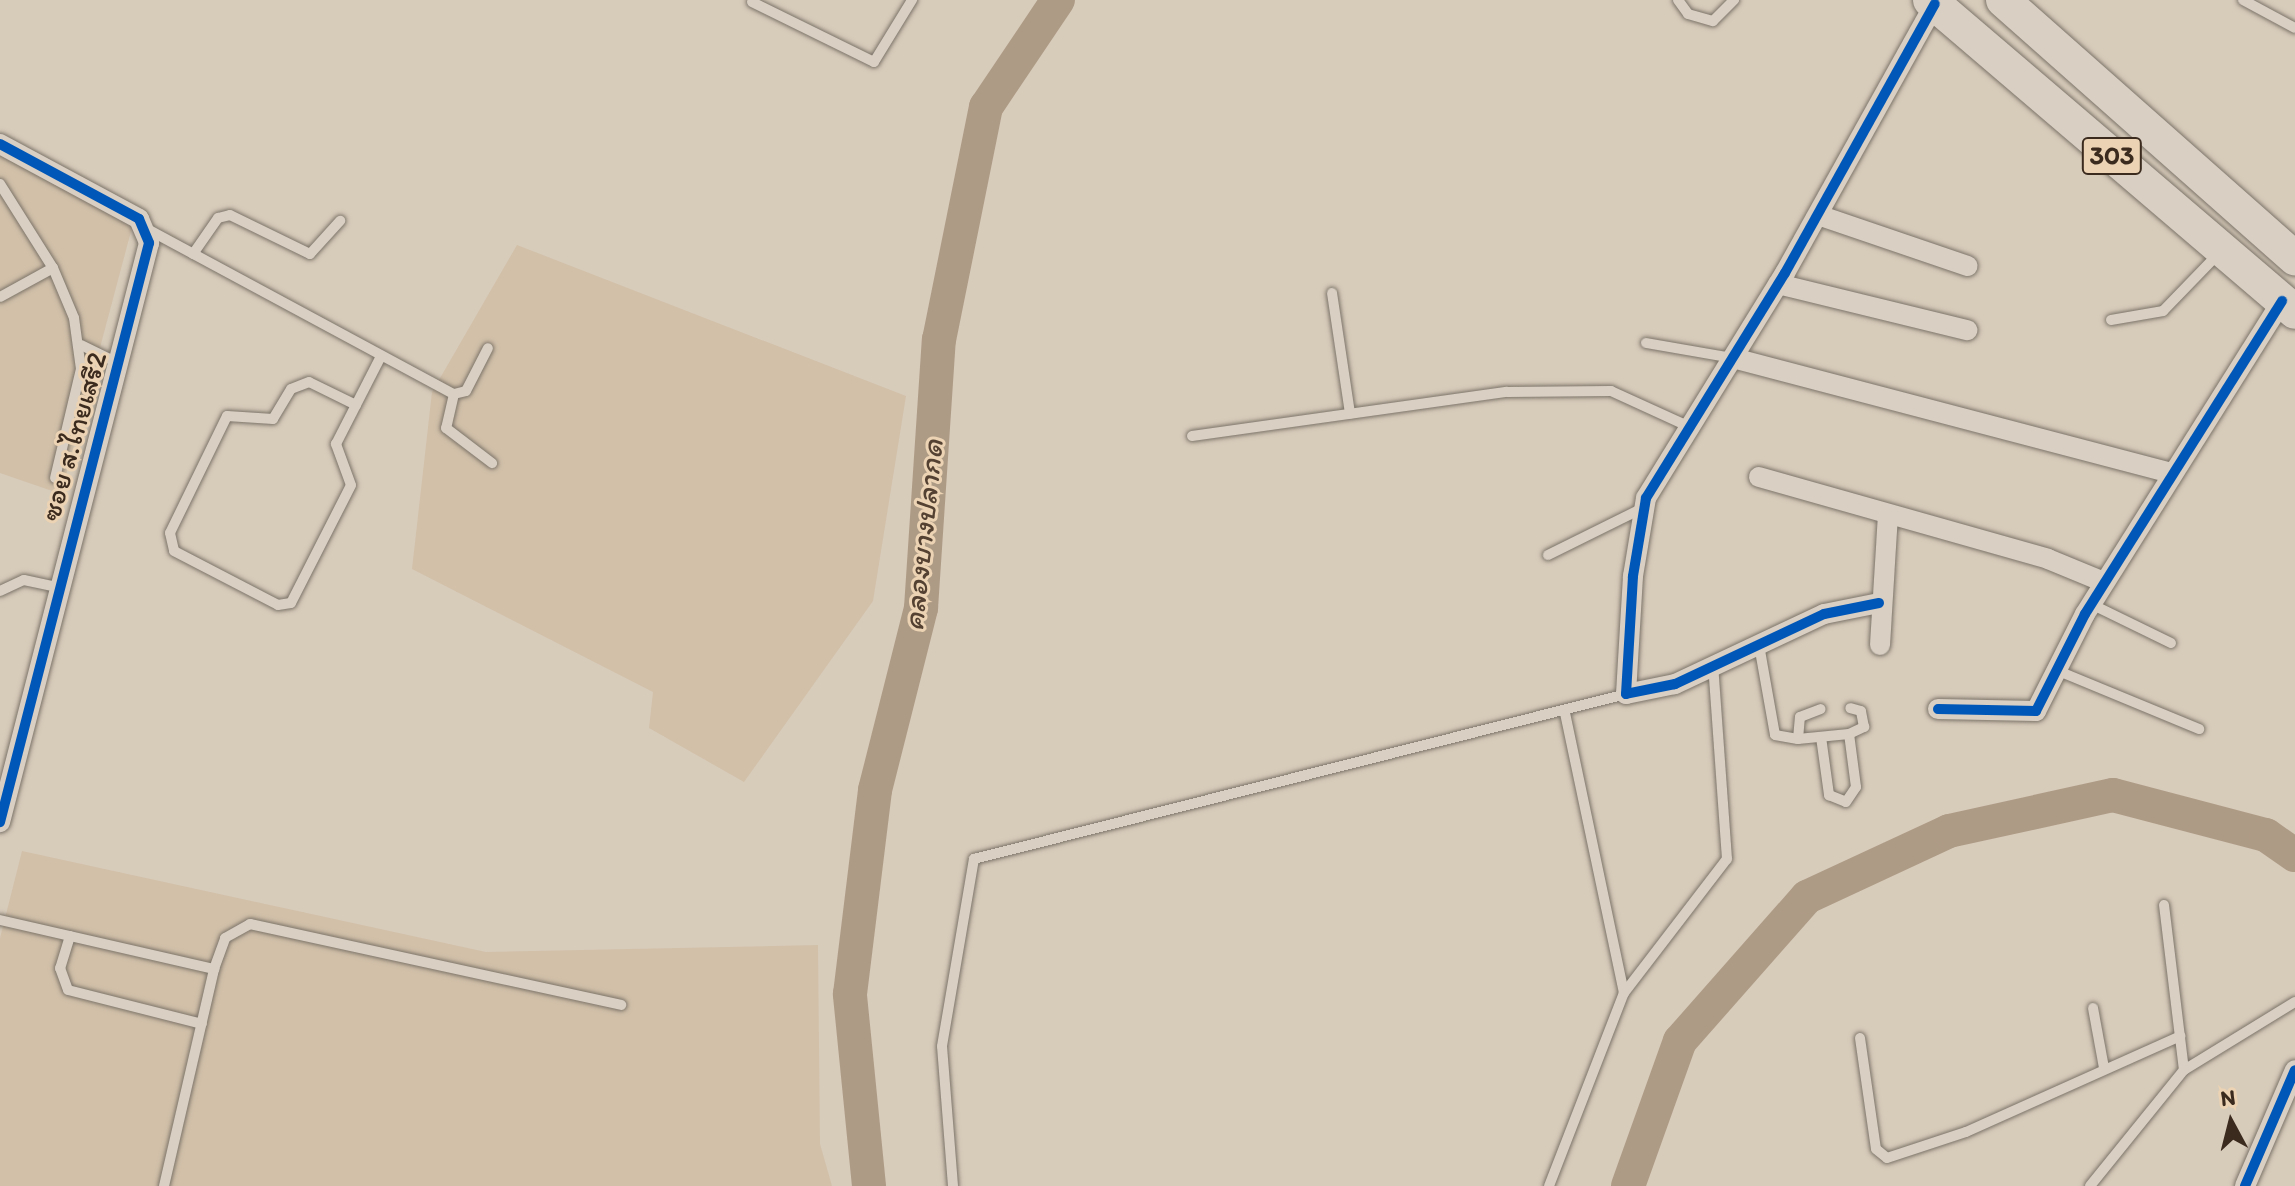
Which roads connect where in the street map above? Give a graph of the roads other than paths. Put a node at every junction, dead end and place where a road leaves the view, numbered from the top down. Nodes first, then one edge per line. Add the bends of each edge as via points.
1 (912, 0) edge
2 (1678, 0) edge
3 (1734, 0) edge
4 (2243, 0) edge
5 (752, 2) edge
6 (1933, 2) edge
7 (2015, 4) edge
8 (2295, 28) edge
9 (0, 144) edge
10 (0, 184) edge
11 (1818, 215) junction
12 (340, 221) dead end
13 (149, 230) junction
14 (2222, 249) junction
15 (193, 254) junction
16 (2295, 258) edge
17 (1968, 266) dead end
18 (53, 268) junction
19 (1778, 284) junction
20 (1332, 293) dead end
21 (0, 297) edge
22 (2288, 306) edge
23 (2111, 320) dead end
24 (1967, 330) dead end
25 (1646, 343) dead end
26 (81, 345) junction
27 (488, 348) dead end
28 (381, 356) junction
29 (1733, 358) junction
30 (118, 363) junction
31 (454, 394) junction
32 (356, 405) junction
33 (1350, 414) junction
34 (1691, 427) junction
35 (1192, 436) dead end
36 (492, 463) dead end
37 (2171, 473) junction
38 (1759, 477) dead end
39 (55, 478) dead end
40 (1643, 508) junction
41 (1888, 515) junction
42 (1548, 555) dead end
43 (2104, 582) junction
44 (56, 587) junction
45 (0, 591) edge
46 (1879, 603) junction
47 (2091, 604) junction
48 (2171, 643) dead end
49 (1759, 645) junction
50 (1880, 645) dead end
51 (1713, 666) junction
52 (2055, 670) junction
53 (1626, 694) junction
54 (1850, 708) dead end
55 (1821, 709) dead end
56 (1938, 709) dead end
57 (1565, 714) junction
58 (2199, 729) dead end
59 (1849, 734) junction
60 (1821, 737) junction
61 (1798, 739) junction
62 (0, 822) edge
63 (2164, 905) dead end
64 (0, 920) edge
65 (70, 936) junction
66 (214, 969) junction
67 (1624, 993) junction
68 (2295, 1002) edge
69 (621, 1005) dead end
70 (2093, 1008) dead end
71 (202, 1024) junction
72 (2181, 1036) junction
73 (1860, 1038) dead end
74 (2104, 1068) junction
75 (2184, 1070) junction
76 (2295, 1070) edge
77 (164, 1186) edge
78 (953, 1186) edge
79 (1549, 1186) edge
80 (2090, 1186) edge
81 (2245, 1186) edge

1 - 5 lane via 874,62
2 - 3 lane via 1688,14 1713,21
4 - 8 lane
6 - 11 street
6 - 14 main road, 303
7 - 16 main road, 303
9 - 13 street
10 - 18 lane
11 - 17 street
11 - 19 street
12 - 15 lane via 310,254 230,215 218,218
13 - 15 lane
13 - 30 street, ซอย ส.ไทยเสรี2
14 - 22 main road, 303
14 - 23 lane via 2163,311
15 - 28 lane
18 - 21 lane
18 - 26 lane
19 - 24 street
19 - 29 street
20 - 33 lane
22 - 37 street
25 - 29 lane
26 - 30 lane
26 - 39 lane
27 - 31 lane via 466,391
28 - 31 lane
28 - 32 lane
29 - 34 street
29 - 37 street
30 - 44 street, ซอย ส.ไทยเสรี2
31 - 36 lane via 446,428
32 - 32 lane via 309,382 291,389 273,419 227,416 170,533 174,551 278,605 291,603 351,485 336,444
33 - 34 lane via 1507,392 1611,391
33 - 35 lane
34 - 40 street
37 - 43 street
38 - 41 street
40 - 42 lane
40 - 53 street
41 - 43 street
41 - 46 street
43 - 47 street
44 - 45 lane via 24,580
44 - 62 street, ซอย ส.ไทยเสรี2
46 - 49 street via 1824,614
46 - 50 street
47 - 48 lane
47 - 52 street
49 - 51 street
49 - 61 lane via 1768,726 1775,735
51 - 53 street via 1653,691
51 - 67 lane via 1727,859
52 - 56 street via 2036,711 2027,715
52 - 58 lane
53 - 57 lane
54 - 59 lane via 1861,711 1864,727
55 - 61 lane via 1800,717
57 - 67 lane
57 - 78 lane via 974,859 942,1046
59 - 60 lane
59 - 60 lane via 1856,787 1846,802 1829,795
60 - 61 lane
63 - 72 lane
64 - 65 lane
65 - 66 lane
65 - 71 lane via 60,968 68,990
66 - 69 lane via 225,938 250,924
66 - 71 lane
67 - 79 lane
68 - 75 lane
70 - 74 lane
71 - 77 lane
72 - 74 lane
72 - 75 lane
73 - 74 lane via 1876,1149 1887,1158 1966,1132
75 - 80 lane
76 - 81 street

